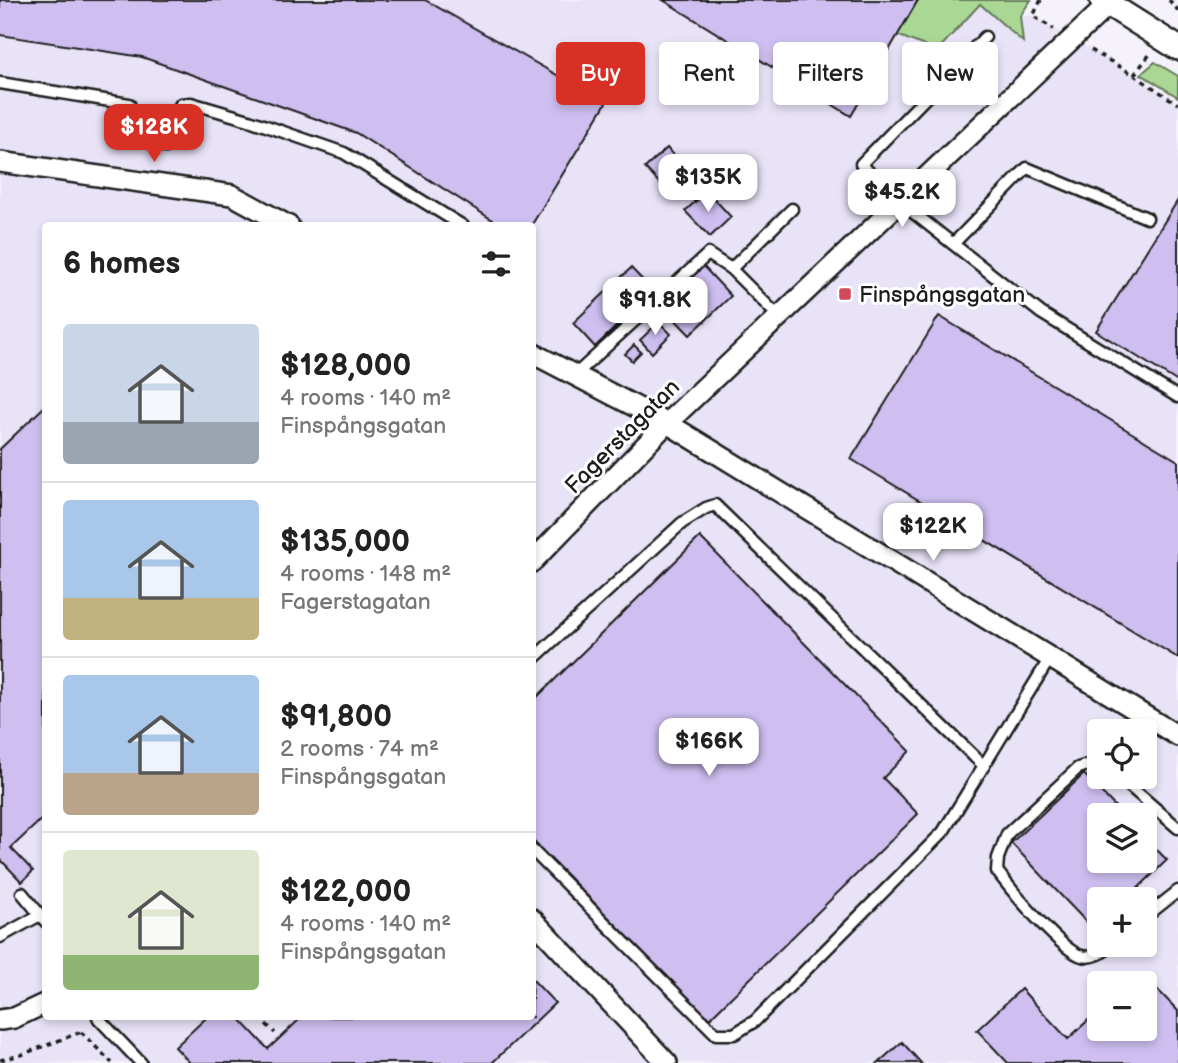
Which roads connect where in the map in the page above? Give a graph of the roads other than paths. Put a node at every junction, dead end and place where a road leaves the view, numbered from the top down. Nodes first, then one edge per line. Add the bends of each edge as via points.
1 (1108, 1) edge
2 (985, 37) dead end
3 (1178, 48) edge
4 (0, 83) edge
5 (121, 141) dead end
6 (166, 147) dead end
7 (0, 162) edge
8 (900, 202) junction
9 (792, 209) dead end
10 (1147, 218) dead end
11 (282, 222) edge
12 (456, 222) edge
13 (953, 244) junction
14 (731, 269) junction
15 (779, 317) junction
16 (536, 355) edge
17 (575, 375) junction
18 (1178, 397) edge
19 (667, 423) junction
20 (536, 558) edge
21 (536, 656) edge
22 (1051, 658) junction
23 (1178, 736) edge
24 (1087, 765) edge
25 (984, 766) junction
26 (1133, 789) edge
27 (1178, 828) edge
28 (536, 854) edge
29 (1178, 891) edge
30 (22, 893) dead end
31 (1157, 908) edge
32 (42, 917) edge
33 (42, 918) edge
34 (536, 923) edge
35 (0, 937) edge
36 (1087, 957) edge
37 (42, 1005) edge
38 (0, 1020) edge
39 (100, 1020) edge
40 (141, 1063) edge
41 (667, 1063) edge

1 - 3 street
1 - 8 street, Fagerstagatan
2 - 8 lane via 861,164
4 - 5 lane via 128,104
6 - 12 lane via 181,104 191,103 344,153
7 - 11 street via 232,195
8 - 13 lane
8 - 15 street, Fagerstagatan
9 - 14 lane
10 - 13 lane via 1027,168
13 - 18 lane via 1041,313
14 - 15 lane
14 - 17 lane via 708,254
15 - 19 street, Fagerstagatan
16 - 17 street
17 - 19 street
19 - 20 street, Fagerstagatan
19 - 22 street
21 - 25 lane via 682,523 715,505
22 - 23 street
22 - 25 lane
24 - 36 lane via 1078,768 1007,834 997,871 1059,942
25 - 28 lane via 943,832 755,1021 734,1034 716,1034
26 - 27 lane
29 - 31 lane
30 - 32 lane
33 - 35 lane
34 - 41 street
37 - 38 street
39 - 40 lane

